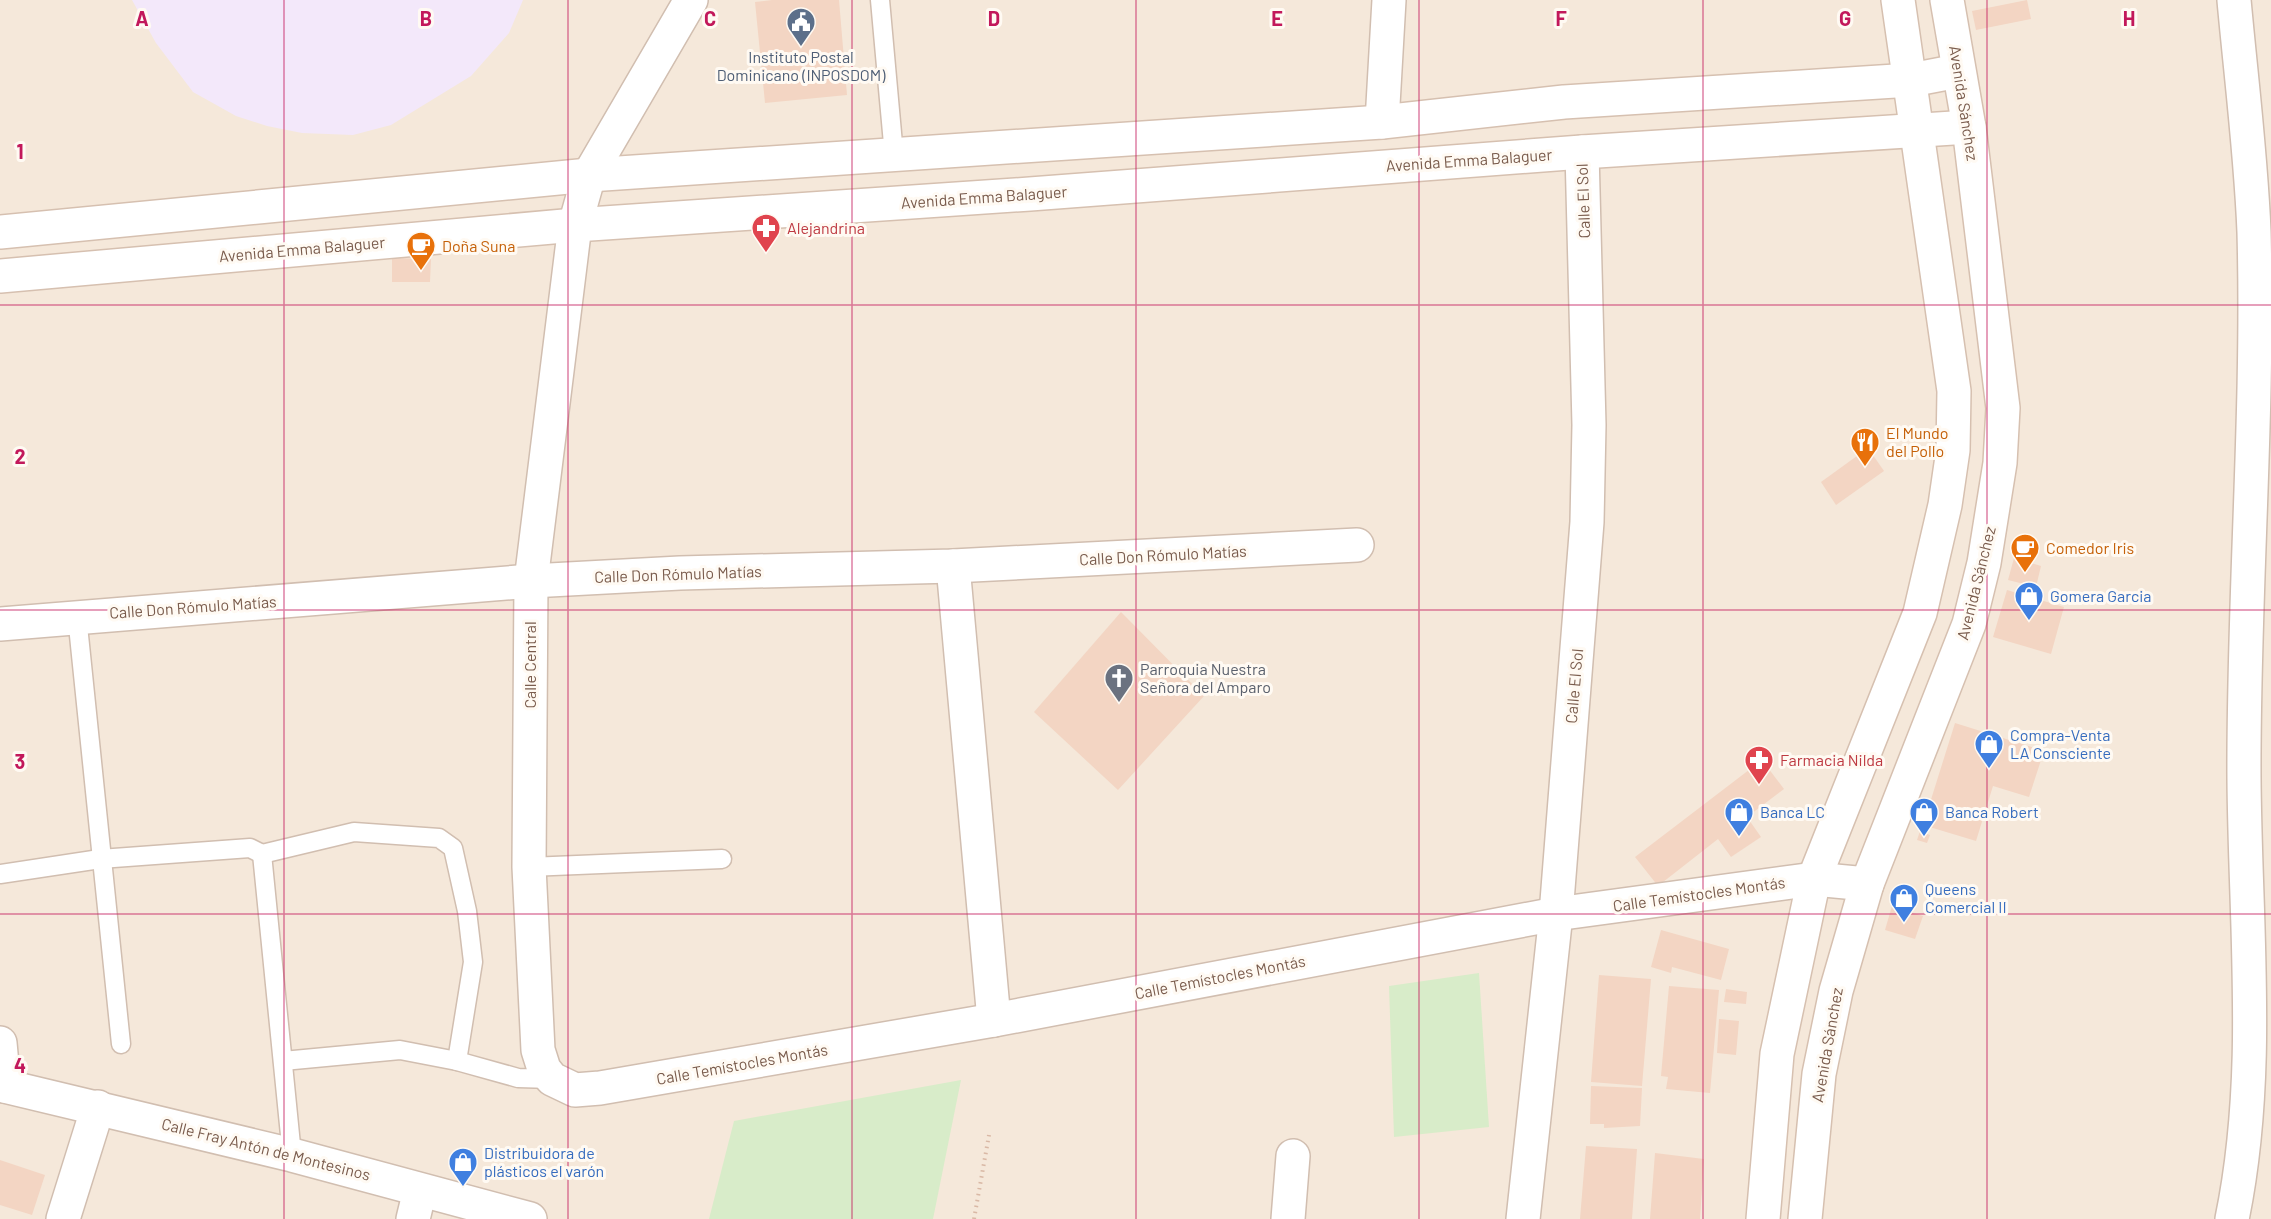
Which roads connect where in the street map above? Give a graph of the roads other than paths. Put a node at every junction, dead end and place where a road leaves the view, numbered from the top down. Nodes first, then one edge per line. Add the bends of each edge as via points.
1 (691, 0) edge
2 (880, 0) edge
3 (1389, 0) edge
4 (1898, 0) edge
5 (1947, 0) edge
6 (2234, 0) edge
7 (1958, 70) junction
8 (1911, 80) junction
9 (1382, 122) junction
10 (1969, 127) junction
11 (1918, 130) junction
12 (1582, 152) junction
13 (894, 155) junction
14 (1382, 167) junction
15 (590, 175) junction
16 (575, 225) junction
17 (0, 232) edge
18 (2262, 241) edge
19 (0, 276) edge
20 (1357, 545) dead end
21 (953, 566) junction
22 (531, 581) junction
23 (76, 616) junction
24 (0, 624) edge
25 (2258, 770) edge
26 (262, 854) junction
27 (100, 859) junction
28 (722, 859) dead end
29 (529, 867) junction
30 (0, 874) edge
31 (1814, 879) junction
32 (1867, 884) junction
33 (1556, 914) junction
34 (994, 1020) junction
35 (2260, 1037) edge
36 (0, 1043) edge
37 (121, 1044) dead end
38 (283, 1061) junction
39 (457, 1061) junction
40 (2, 1085) edge
41 (564, 1085) junction
42 (98, 1107) junction
43 (292, 1155) junction
44 (1293, 1156) dead end
45 (416, 1205) edge
46 (63, 1219) edge
47 (530, 1219) edge
48 (1288, 1219) edge
49 (1523, 1219) edge
50 (1763, 1219) edge
51 (1805, 1219) edge
52 (2232, 1219) edge

1 - 15 street, Calle Central
2 - 13 lane
3 - 9 street
4 - 8 street
5 - 7 street, Avenida Sánchez
6 - 18 street
7 - 8 street
7 - 10 street, Avenida Sánchez
8 - 9 street via 1564,102
8 - 11 street
9 - 13 street
9 - 14 street
10 - 11 street, Avenida Emma Balaguer
10 - 32 street, Avenida Sánchez via 2003,408 2000,463 1984,563 1969,624
11 - 12 street, Avenida Emma Balaguer
11 - 31 street via 1954,390 1953,450 1945,506 1920,613
12 - 14 street, Avenida Emma Balaguer
12 - 33 street, Calle El Sol via 1589,475
13 - 15 street
14 - 16 street, Avenida Emma Balaguer
15 - 16 street, Calle Central
15 - 17 street
16 - 19 street, Avenida Emma Balaguer
16 - 22 street, Calle Central
18 - 25 street via 2250,550
20 - 21 street, Calle Don Rómulo Matías
21 - 22 street, Calle Don Rómulo Matías
21 - 34 street
22 - 23 street, Calle Don Rómulo Matías
22 - 29 street, Calle Central
23 - 24 street, Calle Don Rómulo Matías
23 - 27 lane
25 - 35 street
26 - 27 lane via 250,848
26 - 38 lane
26 - 39 lane via 354,832 439,838 453,848 473,962
27 - 30 lane
27 - 37 lane
28 - 29 lane
29 - 41 street, Calle Central via 538,1050 544,1069
31 - 32 street, Calle Temístocles Montás
31 - 33 street, Calle Temístocles Montás
31 - 50 street via 1777,1054
32 - 51 street, Avenida Sánchez via 1836,991 1819,1074
33 - 34 street, Calle Temístocles Montás
33 - 49 street, Calle El Sol
34 - 41 street, Calle Temístocles Montás via 675,1077
35 - 52 street
36 - 40 street
38 - 39 lane via 400,1050
38 - 43 lane
39 - 41 lane via 518,1078
40 - 42 street, Calle Fray Antón de Montesinos
42 - 43 street, Calle Fray Antón de Montesinos
42 - 46 street
43 - 45 street, Calle Fray Antón de Montesinos
44 - 48 street
45 - 47 street, Calle Fray Antón de Montesinos

